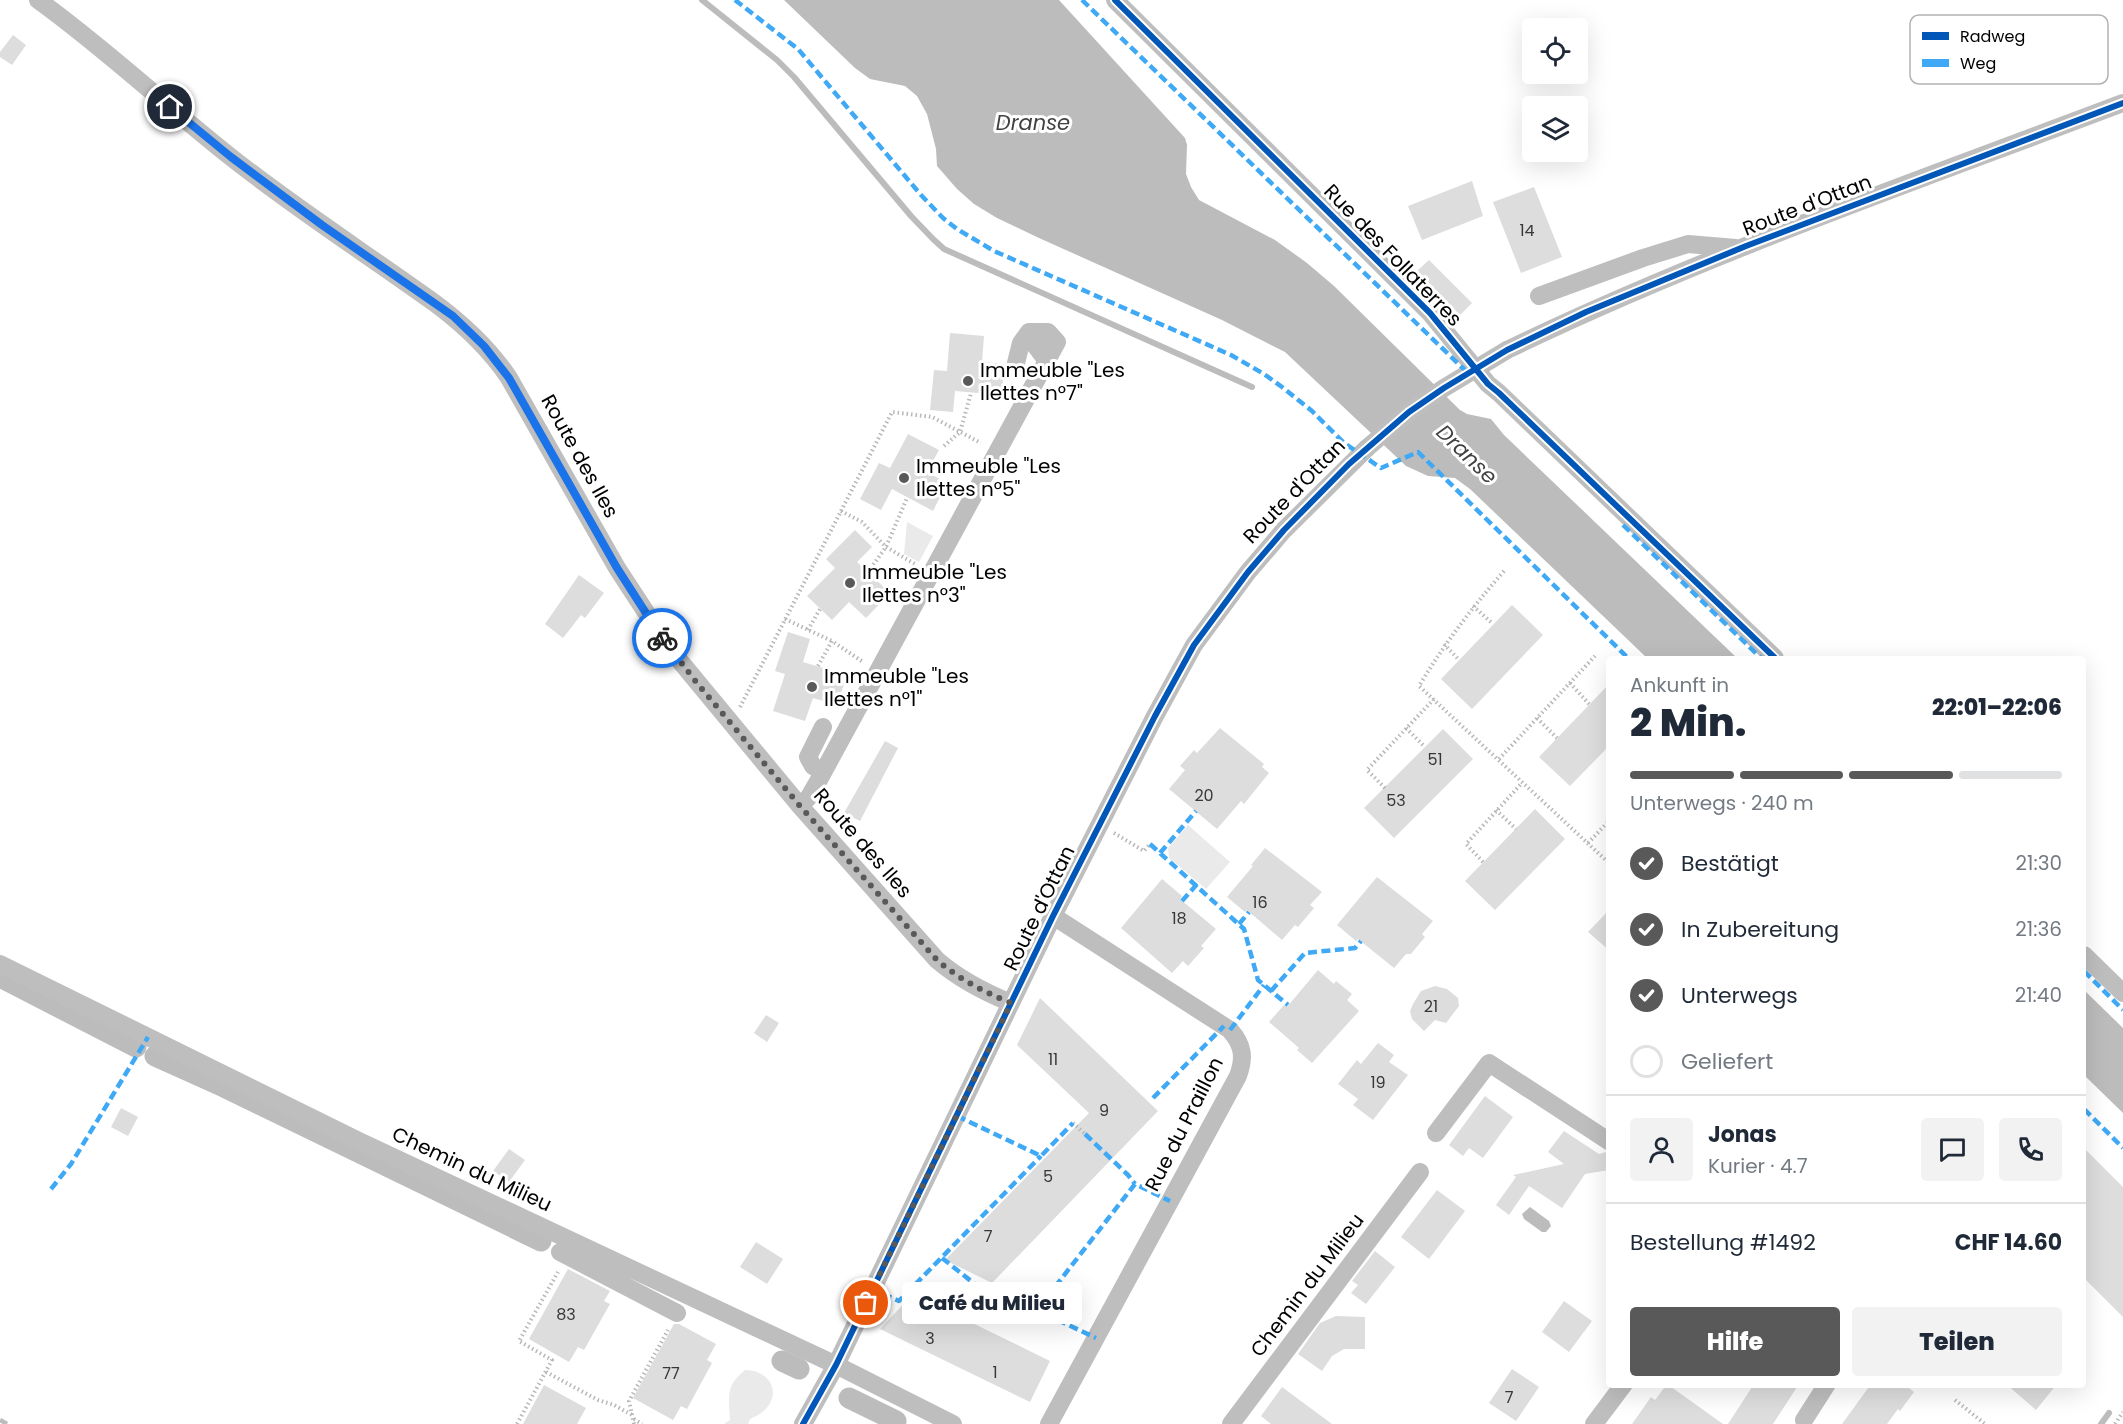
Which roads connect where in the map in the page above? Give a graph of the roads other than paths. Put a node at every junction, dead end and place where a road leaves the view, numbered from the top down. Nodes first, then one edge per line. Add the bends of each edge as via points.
1 (38, 0) edge
2 (1115, 0) edge
3 (2123, 103) edge
4 (1741, 248) junction
5 (1539, 296) dead end
6 (1015, 367) dead end
7 (1773, 656) edge
8 (823, 727) dead end
9 (823, 772) junction
10 (800, 806) junction
11 (1053, 916) junction
12 (2086, 957) edge
13 (0, 964) edge
14 (2123, 993) edge
15 (1011, 1003) junction
16 (1436, 1132) dead end
17 (1606, 1139) edge
18 (1420, 1172) dead end
19 (560, 1252) road end
20 (677, 1313) road end
21 (836, 1365) junction
22 (1621, 1388) edge
23 (1824, 1388) edge
24 (923, 1418) edge
25 (1804, 1420) dead end
26 (803, 1424) edge
27 (953, 1424) edge
28 (1049, 1424) edge
29 (1231, 1424) edge
30 (1594, 1424) edge

1 - 10 street, Route des Iles via 81,30 239,163 436,303 484,346 509,378 617,568 656,628 692,678
2 - 7 street, Rue des Follaterres via 1423,304 1488,384
3 - 4 street, Route d'Ottan
4 - 5 street via 1688,244
4 - 11 street, Route d'Ottan, bridge via 1586,312 1508,350 1409,412 1349,464 1248,572 1194,645
6 - 9 street via 1021,343 1029,332 1048,332 1057,342 1035,345 1047,361
8 - 9 street via 808,757
9 - 10 street
10 - 15 street, Route des Iles via 937,960 972,985
11 - 15 street, Route d'Ottan
11 - 28 street, Rue du Praillon via 1230,1030 1243,1055 1238,1077
12 - 14 street
13 - 21 street, Chemin du Milieu via 359,1141
15 - 21 street, Route d'Ottan
16 - 17 street via 1489,1063
18 - 29 street, Chemin du Milieu
19 - 20 street
21 - 24 street, Chemin du Milieu
21 - 26 street, Route d'Ottan
22 - 30 street
23 - 25 street
24 - 27 street, Chemin du Milieu

